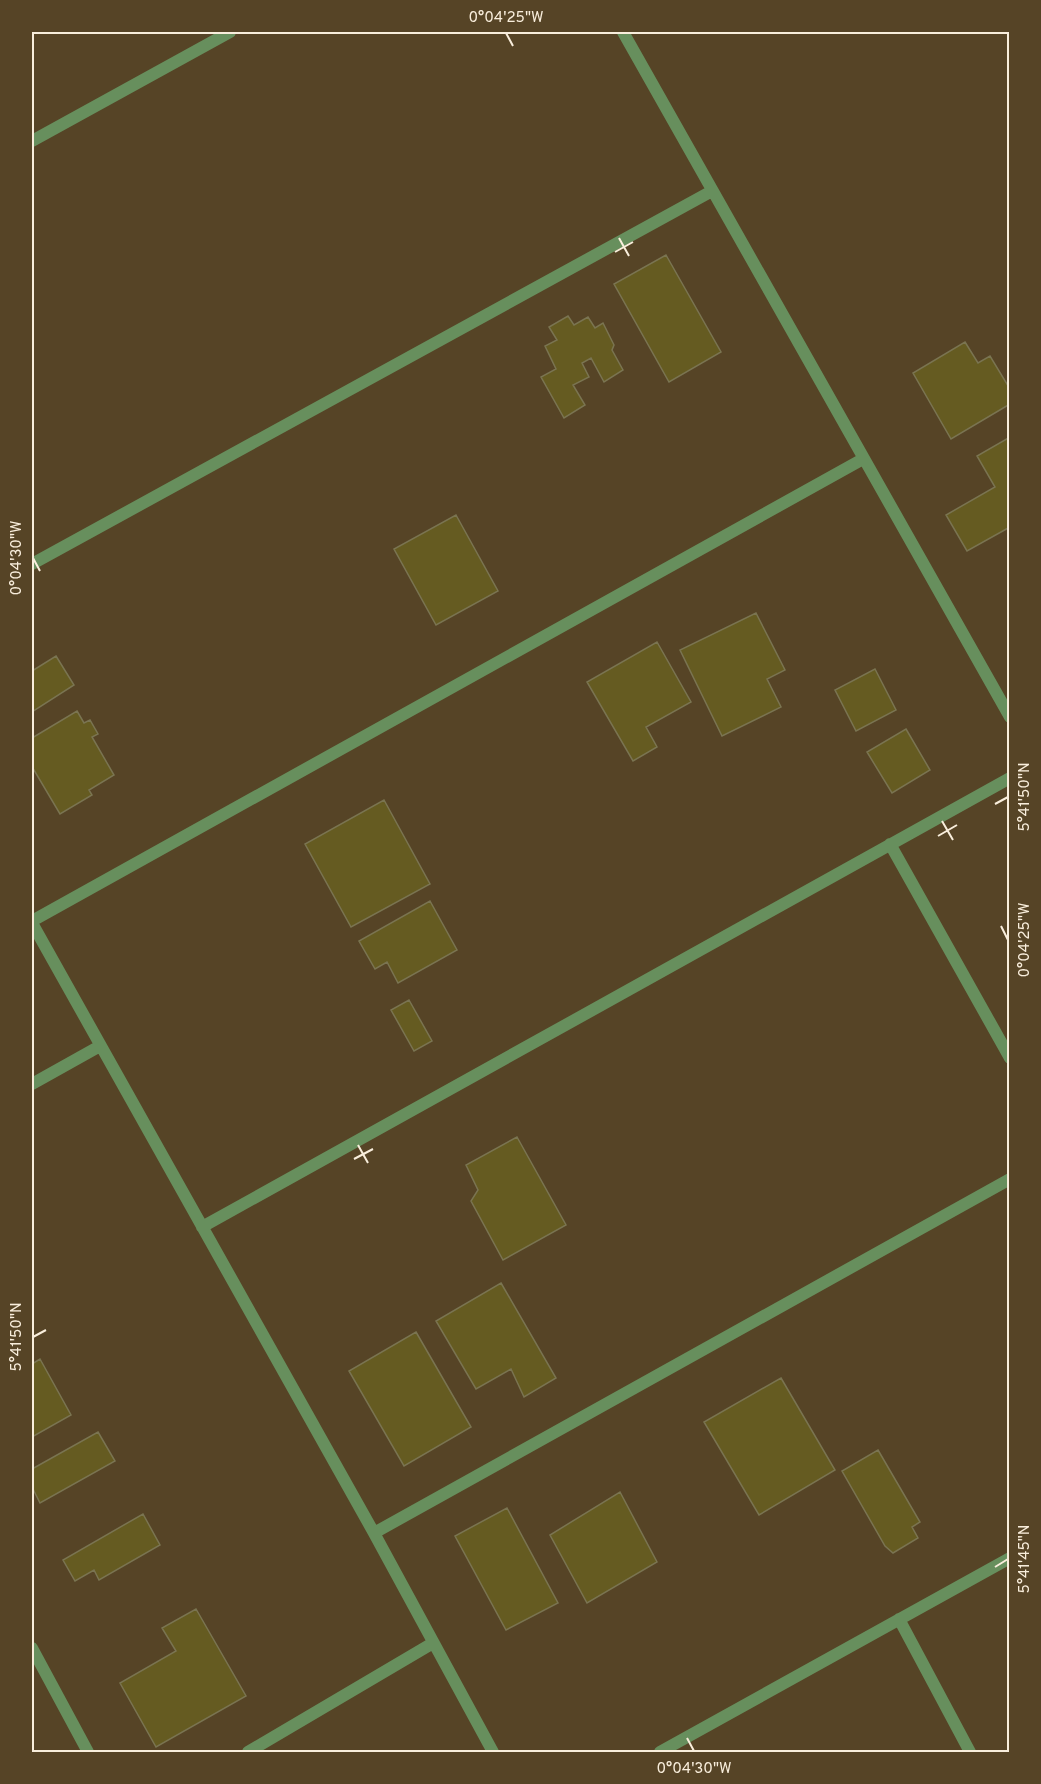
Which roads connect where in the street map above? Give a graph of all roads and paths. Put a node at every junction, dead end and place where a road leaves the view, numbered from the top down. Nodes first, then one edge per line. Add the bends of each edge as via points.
1 (230, 32) edge
2 (623, 32) edge
3 (32, 141) edge
4 (712, 191) junction
5 (863, 459) junction
6 (32, 564) edge
7 (1010, 717) edge
8 (1010, 778) edge
9 (890, 844) junction
10 (32, 922) edge
11 (100, 1046) junction
12 (1010, 1058) edge
13 (32, 1084) edge
14 (1010, 1179) edge
15 (202, 1227) junction
16 (374, 1533) junction
17 (1010, 1558) edge
18 (899, 1619) junction
19 (433, 1643) junction
20 (32, 1648) edge
21 (88, 1752) edge
22 (248, 1752) edge
23 (493, 1752) edge
24 (660, 1752) edge
25 (970, 1752) edge

1 - 3 street
2 - 4 street
4 - 5 street
4 - 6 street
5 - 7 street
5 - 10 street
8 - 9 street
9 - 12 street
9 - 15 street
10 - 11 street
11 - 13 street
11 - 15 street
14 - 16 street
15 - 16 street
16 - 19 street
17 - 18 street
18 - 24 street
18 - 25 street
19 - 22 street
19 - 23 street
20 - 21 street

